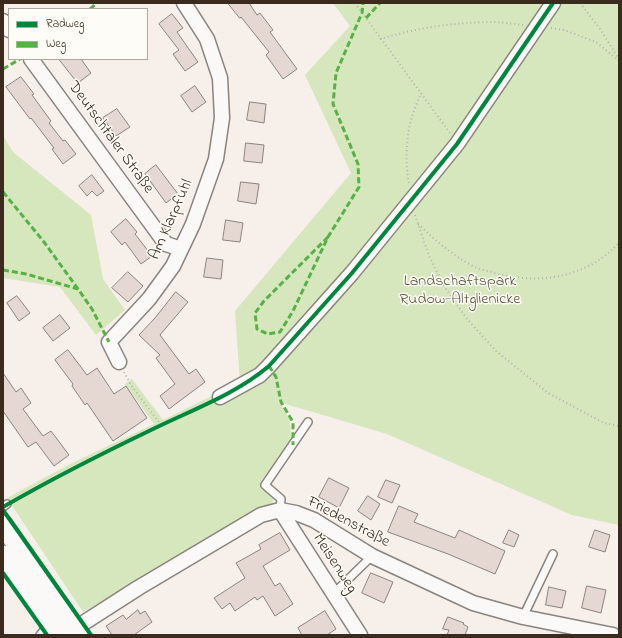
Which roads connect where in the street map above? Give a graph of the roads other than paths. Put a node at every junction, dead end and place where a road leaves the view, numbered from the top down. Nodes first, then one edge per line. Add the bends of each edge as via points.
1 (184, 3) edge
2 (553, 3) edge
3 (32, 60) edge
4 (181, 250) junction
5 (119, 362) road end
6 (220, 397) dead end
7 (308, 422) dead end
8 (280, 510) junction
9 (3, 525) edge
10 (3, 554) edge
11 (553, 554) dead end
12 (372, 556) junction
13 (334, 594) junction
14 (524, 618) junction
15 (61, 632) edge
16 (360, 635) edge
17 (613, 635) edge

1 - 4 street, Am Klarpfuhl via 207,39 220,78 222,118 216,160
2 - 6 street via 457,144 352,273 269,366
3 - 4 street, Deutschtaler Straße via 166,244
4 - 5 street, Am Klarpfuhl via 173,266 149,299 109,342
7 - 8 lane via 265,484 281,499
8 - 12 street, Friedenstraße via 314,520
8 - 13 street, Meisenweg
8 - 15 street, Friedenstraße via 261,515
9 - 15 main road
10 - 15 main road
11 - 14 lane
12 - 13 lane
12 - 14 street, Friedenstraße via 473,603
13 - 16 street, Meisenweg
14 - 17 street, Friedenstraße

